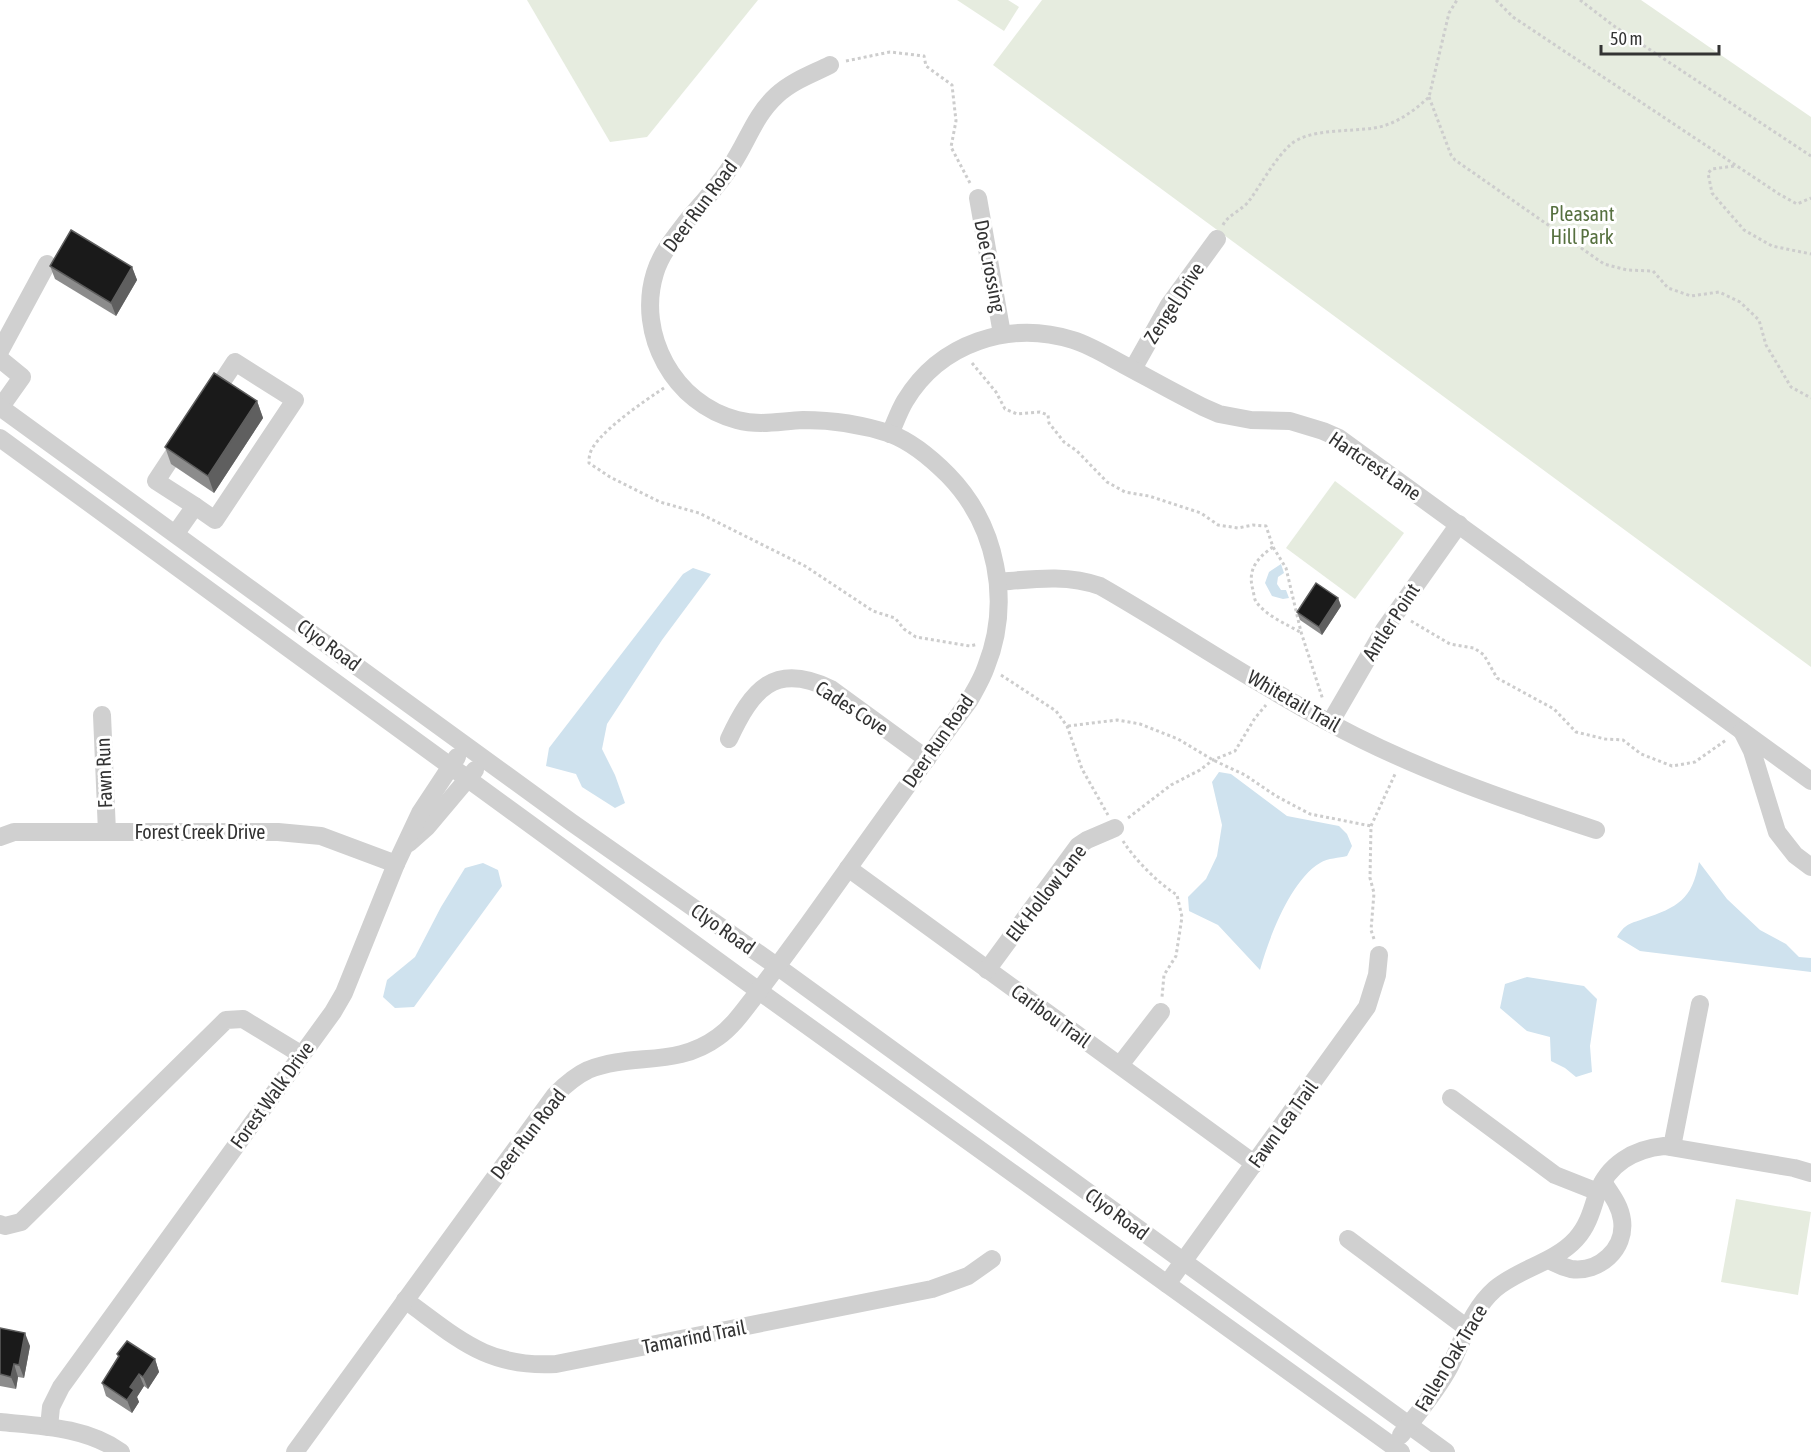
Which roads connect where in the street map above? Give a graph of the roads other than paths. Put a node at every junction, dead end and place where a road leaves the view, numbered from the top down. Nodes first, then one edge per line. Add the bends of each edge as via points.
1 (830, 65) road end
2 (978, 198) road end
3 (1217, 239) road end
4 (47, 264) dead end
5 (1002, 334) junction
6 (0, 351) edge
7 (0, 359) edge
8 (1133, 369) junction
9 (0, 407) edge
10 (890, 434) junction
11 (0, 438) edge
12 (195, 506) junction
13 (1459, 524) junction
14 (176, 533) junction
15 (998, 582) junction
16 (102, 715) dead end
17 (1330, 723) junction
18 (1742, 731) junction
19 (729, 739) dead end
20 (466, 745) junction
21 (484, 758) junction
22 (927, 759) junction
23 (451, 766) junction
24 (468, 779) junction
25 (1811, 781) edge
26 (1115, 828) road end
27 (1596, 830) dead end
28 (107, 832) junction
29 (0, 837) edge
30 (405, 846) junction
31 (396, 864) junction
32 (1811, 867) edge
33 (848, 868) junction
34 (1379, 955) road end
35 (778, 967) junction
36 (987, 970) junction
37 (759, 991) junction
38 (1700, 1004) dead end
39 (1161, 1012) road end
40 (302, 1055) junction
41 (1120, 1065) junction
42 (1451, 1098) dead end
43 (1672, 1147) junction
44 (1254, 1164) junction
45 (1811, 1173) edge
46 (1600, 1187) junction
47 (0, 1224) edge
48 (1348, 1239) dead end
49 (992, 1259) dead end
50 (1549, 1260) junction
51 (1183, 1261) junction
52 (1167, 1284) junction
53 (405, 1300) junction
54 (1467, 1328) junction
55 (0, 1422) edge
56 (1408, 1425) junction
57 (49, 1427) junction
58 (1397, 1449) edge
59 (121, 1452) edge
60 (295, 1452) edge
61 (1446, 1452) edge

1 - 10 street, Deer Run Road via 790,85 764,108 730,168 663,253 652,286 651,324 663,360 677,381 703,405 736,420 833,420
2 - 5 street, Doe Crossing
3 - 8 street, Zengel Drive via 1169,305
4 - 6 street
5 - 8 street, Hartcrest Lane via 1016,332 1074,340
5 - 10 street, Hartcrest Lane via 962,348 940,363 905,401
7 - 9 street via 22,377
8 - 13 street, Hartcrest Lane via 1219,414 1290,421 1323,430
9 - 14 street, Clyo Road
10 - 15 street, Deer Run Road via 934,462 958,486 979,516
11 - 23 street, Clyo Road
12 - 12 street via 215,520 295,400 235,362 156,481
12 - 14 street
13 - 17 street, Antler Point via 1384,630
13 - 18 street, Hartcrest Lane
14 - 20 street, Clyo Road
15 - 17 street, Whitetail Trail via 1059,578 1100,586
15 - 22 street, Deer Run Road via 998,614 987,666 969,701
16 - 28 street, Fawn Run
17 - 27 street, Whitetail Trail via 1406,760 1507,801
18 - 25 street, Hartcrest Lane
18 - 32 street, Hartcrest Lane via 1777,832 1795,855
19 - 22 street, Cades Cove via 753,696 775,681 801,678 831,688
20 - 21 street, Clyo Road
20 - 23 street, Forest Walk Drive
21 - 24 street
21 - 35 street, Clyo Road
22 - 33 street, Deer Run Road
23 - 24 street, Clyo Road
23 - 30 street, Forest Walk Drive via 420,813
24 - 30 street via 427,827
24 - 37 street, Clyo Road
26 - 36 street, Elk Hollow Lane via 1078,846
28 - 29 street, Forest Creek Drive via 14,832
28 - 31 street, Forest Creek Drive via 278,832 321,836
30 - 31 street, Forest Walk Drive
31 - 40 street, Forest Walk Drive via 344,993
33 - 35 street, Deer Run Road
33 - 36 street, Caribou Trail
34 - 44 street, Fawn Lea Trail via 1376,984 1367,1007
35 - 37 street, Deer Run Road
35 - 51 street, Clyo Road
36 - 41 street, Caribou Trail
37 - 52 street, Clyo Road
37 - 53 street, Deer Run Road via 722,1034 700,1048 674,1057 605,1065 573,1079 546,1105
38 - 43 street
39 - 41 street
40 - 47 street via 243,1019 226,1020 21,1222
40 - 57 street, Forest Walk Drive via 61,1387 51,1407
41 - 44 street, Caribou Trail
42 - 46 street via 1555,1175
43 - 45 street, Fallen Oak Trace
43 - 46 street, Fallen Oak Trace via 1634,1152 1613,1169
44 - 51 street, Fawn Lea Trail
46 - 50 street, Fallen Oak Trace via 1584,1229
46 - 50 street via 1620,1210 1622,1234 1618,1246 1601,1263 1587,1269 1572,1269
48 - 54 street
49 - 53 street, Tamarind Trail via 968,1276 932,1289 556,1364 518,1364 488,1355 472,1348
50 - 54 street, Fallen Oak Trace via 1495,1289
51 - 52 street, Fawn Lea Trail
51 - 56 street, Clyo Road
52 - 58 street, Clyo Road
53 - 60 street, Deer Run Road
54 - 56 street, Fallen Oak Trace via 1449,1368
55 - 57 street
56 - 58 street, Fallen Oak Trace
56 - 61 street, Clyo Road
57 - 59 street via 78,1432

